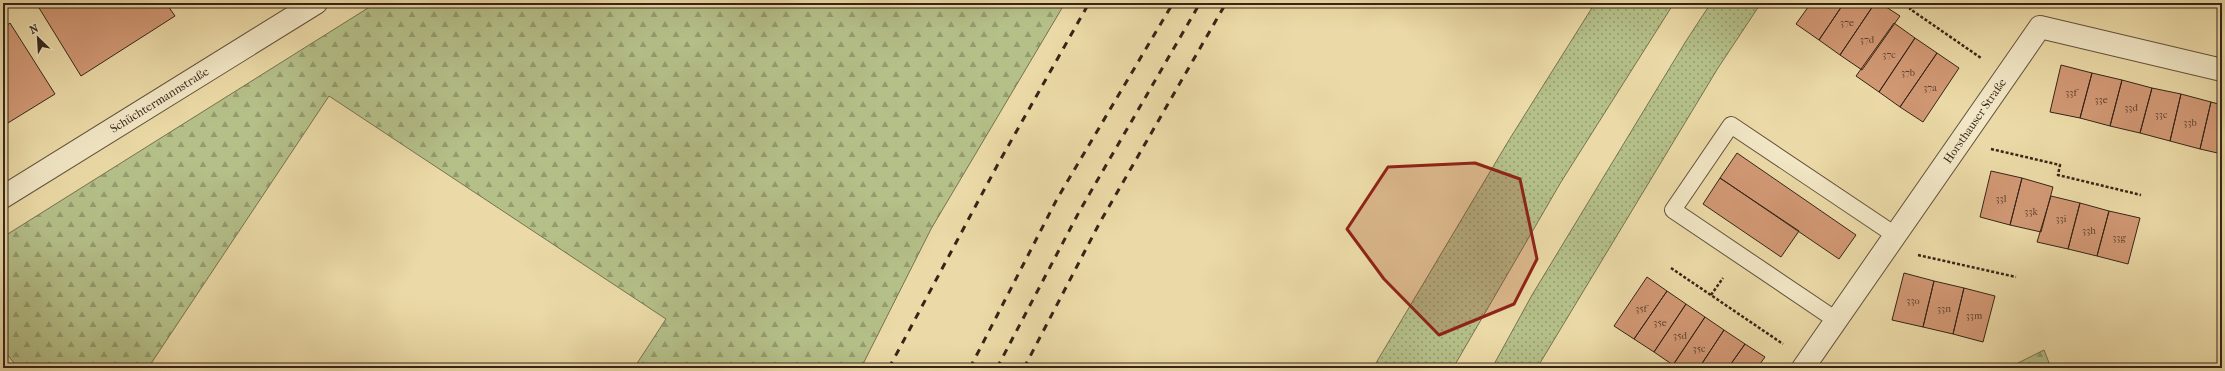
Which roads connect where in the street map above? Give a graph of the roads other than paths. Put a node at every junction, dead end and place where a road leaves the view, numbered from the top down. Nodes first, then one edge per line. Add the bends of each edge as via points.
1 (316, 3) edge
2 (2222, 70) edge
3 (3, 197) edge
4 (1893, 238) junction
5 (1836, 320) junction
6 (1806, 364) edge

1 - 3 street, Schüchtermannstraße
2 - 4 street, Horsthauser Straße via 2040,27
4 - 5 street, Horsthauser Straße
4 - 5 lane via 1731,125 1674,210
5 - 6 street, Horsthauser Straße

